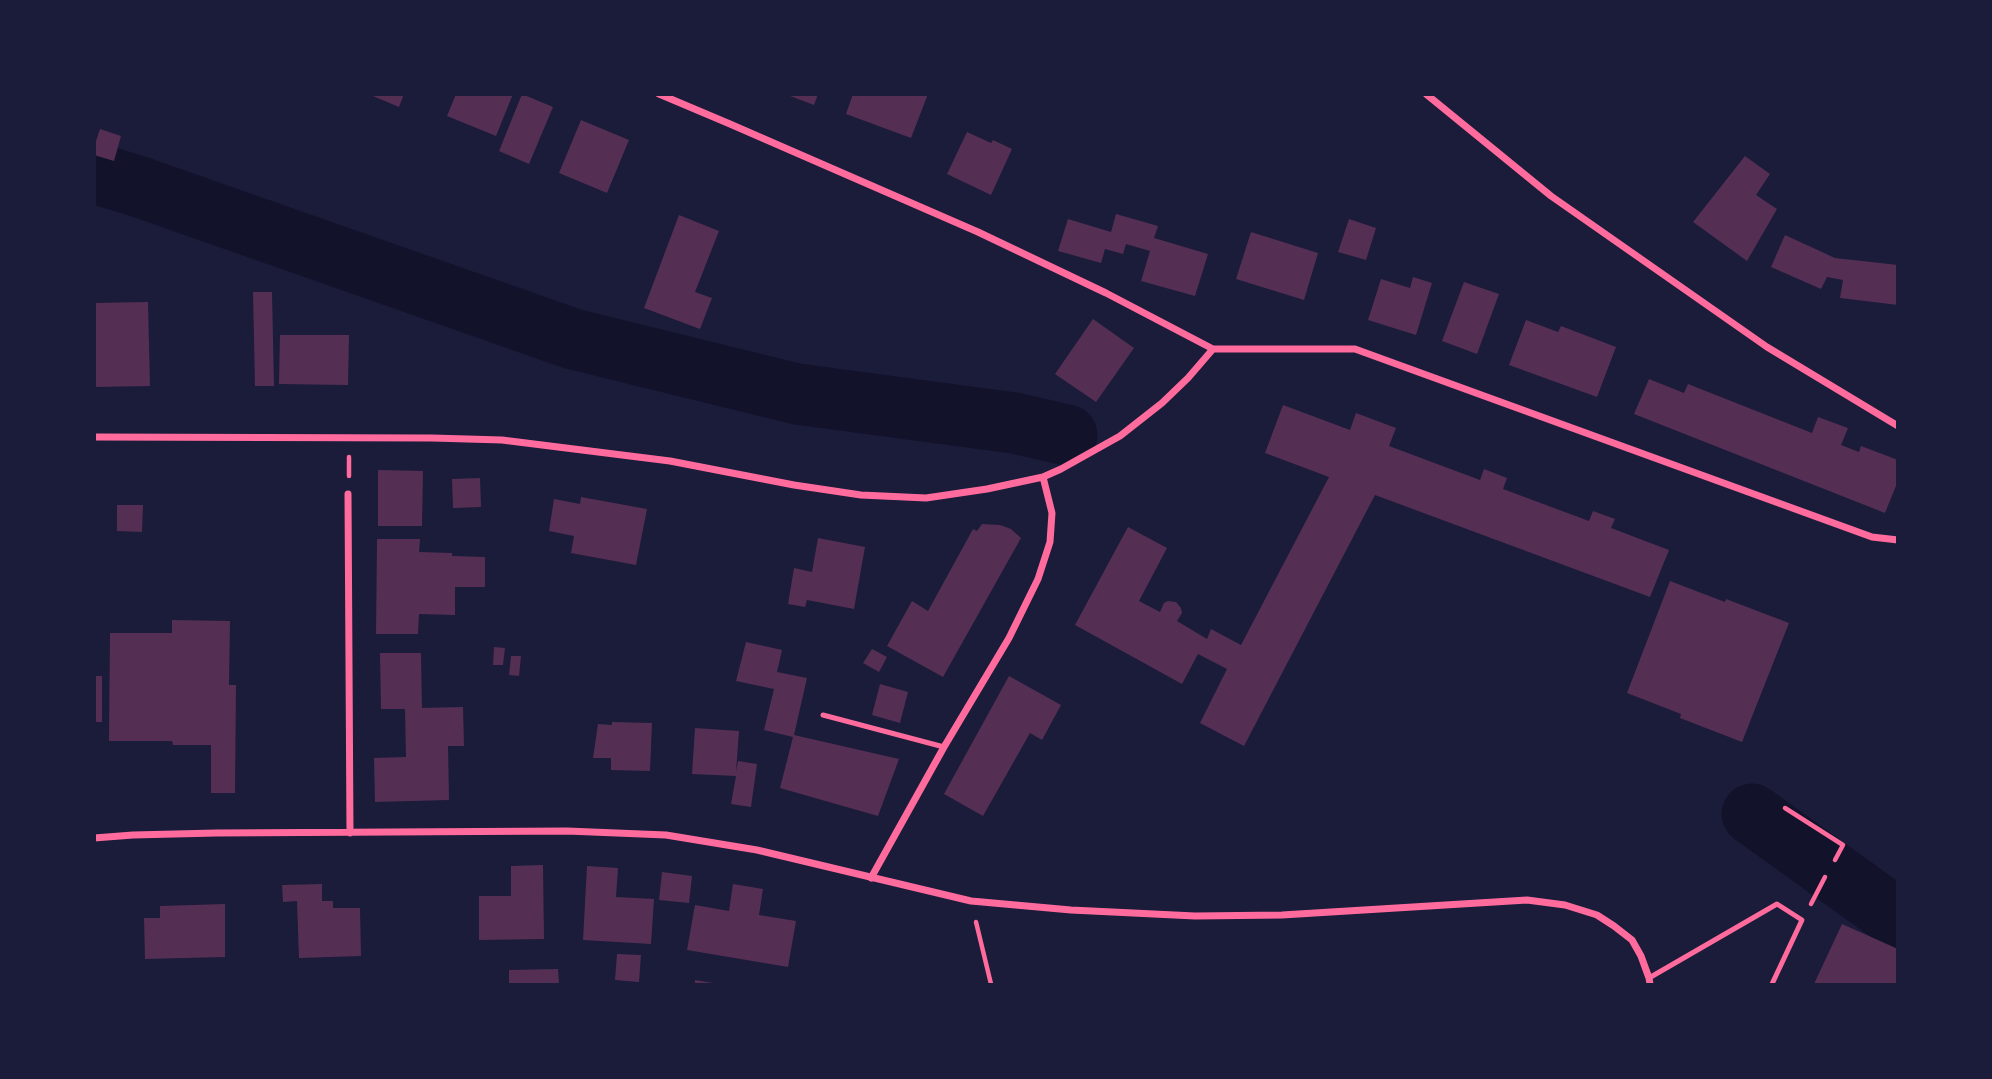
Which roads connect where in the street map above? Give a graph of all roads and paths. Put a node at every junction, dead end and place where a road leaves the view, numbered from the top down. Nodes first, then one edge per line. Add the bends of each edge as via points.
1 (659, 94) edge
2 (1426, 94) edge
3 (1213, 349) junction
4 (1898, 426) edge
5 (94, 438) edge
6 (349, 438) junction
7 (1043, 477) junction
8 (348, 494) joint
9 (1898, 540) edge
10 (823, 715) dead end
11 (944, 747) junction
12 (1784, 808) dead end
13 (350, 833) junction
14 (94, 838) edge
15 (1835, 860) dead end
16 (1825, 877) dead end
17 (871, 878) junction
18 (971, 901) junction
19 (1802, 920) junction
20 (1650, 981) edge
21 (991, 985) edge
22 (1772, 985) edge

1 - 3 street via 978,232
2 - 4 street via 1551,196 1767,347
3 - 7 street via 1162,402 1120,436
3 - 9 street via 1355,349 1872,537
5 - 6 street
6 - 7 street via 502,440 670,461 861,495 926,498
6 - 8 path
7 - 11 street via 1052,513 1051,542 1038,579 1009,638
8 - 13 street
10 - 11 lane
11 - 17 street
12 - 15 path via 1843,845
13 - 14 street
13 - 17 street via 666,835 757,850
16 - 19 path
17 - 18 street
18 - 20 street via 1195,916 1527,900 1597,915 1632,940
18 - 21 path
19 - 20 lane via 1777,904
19 - 22 lane

